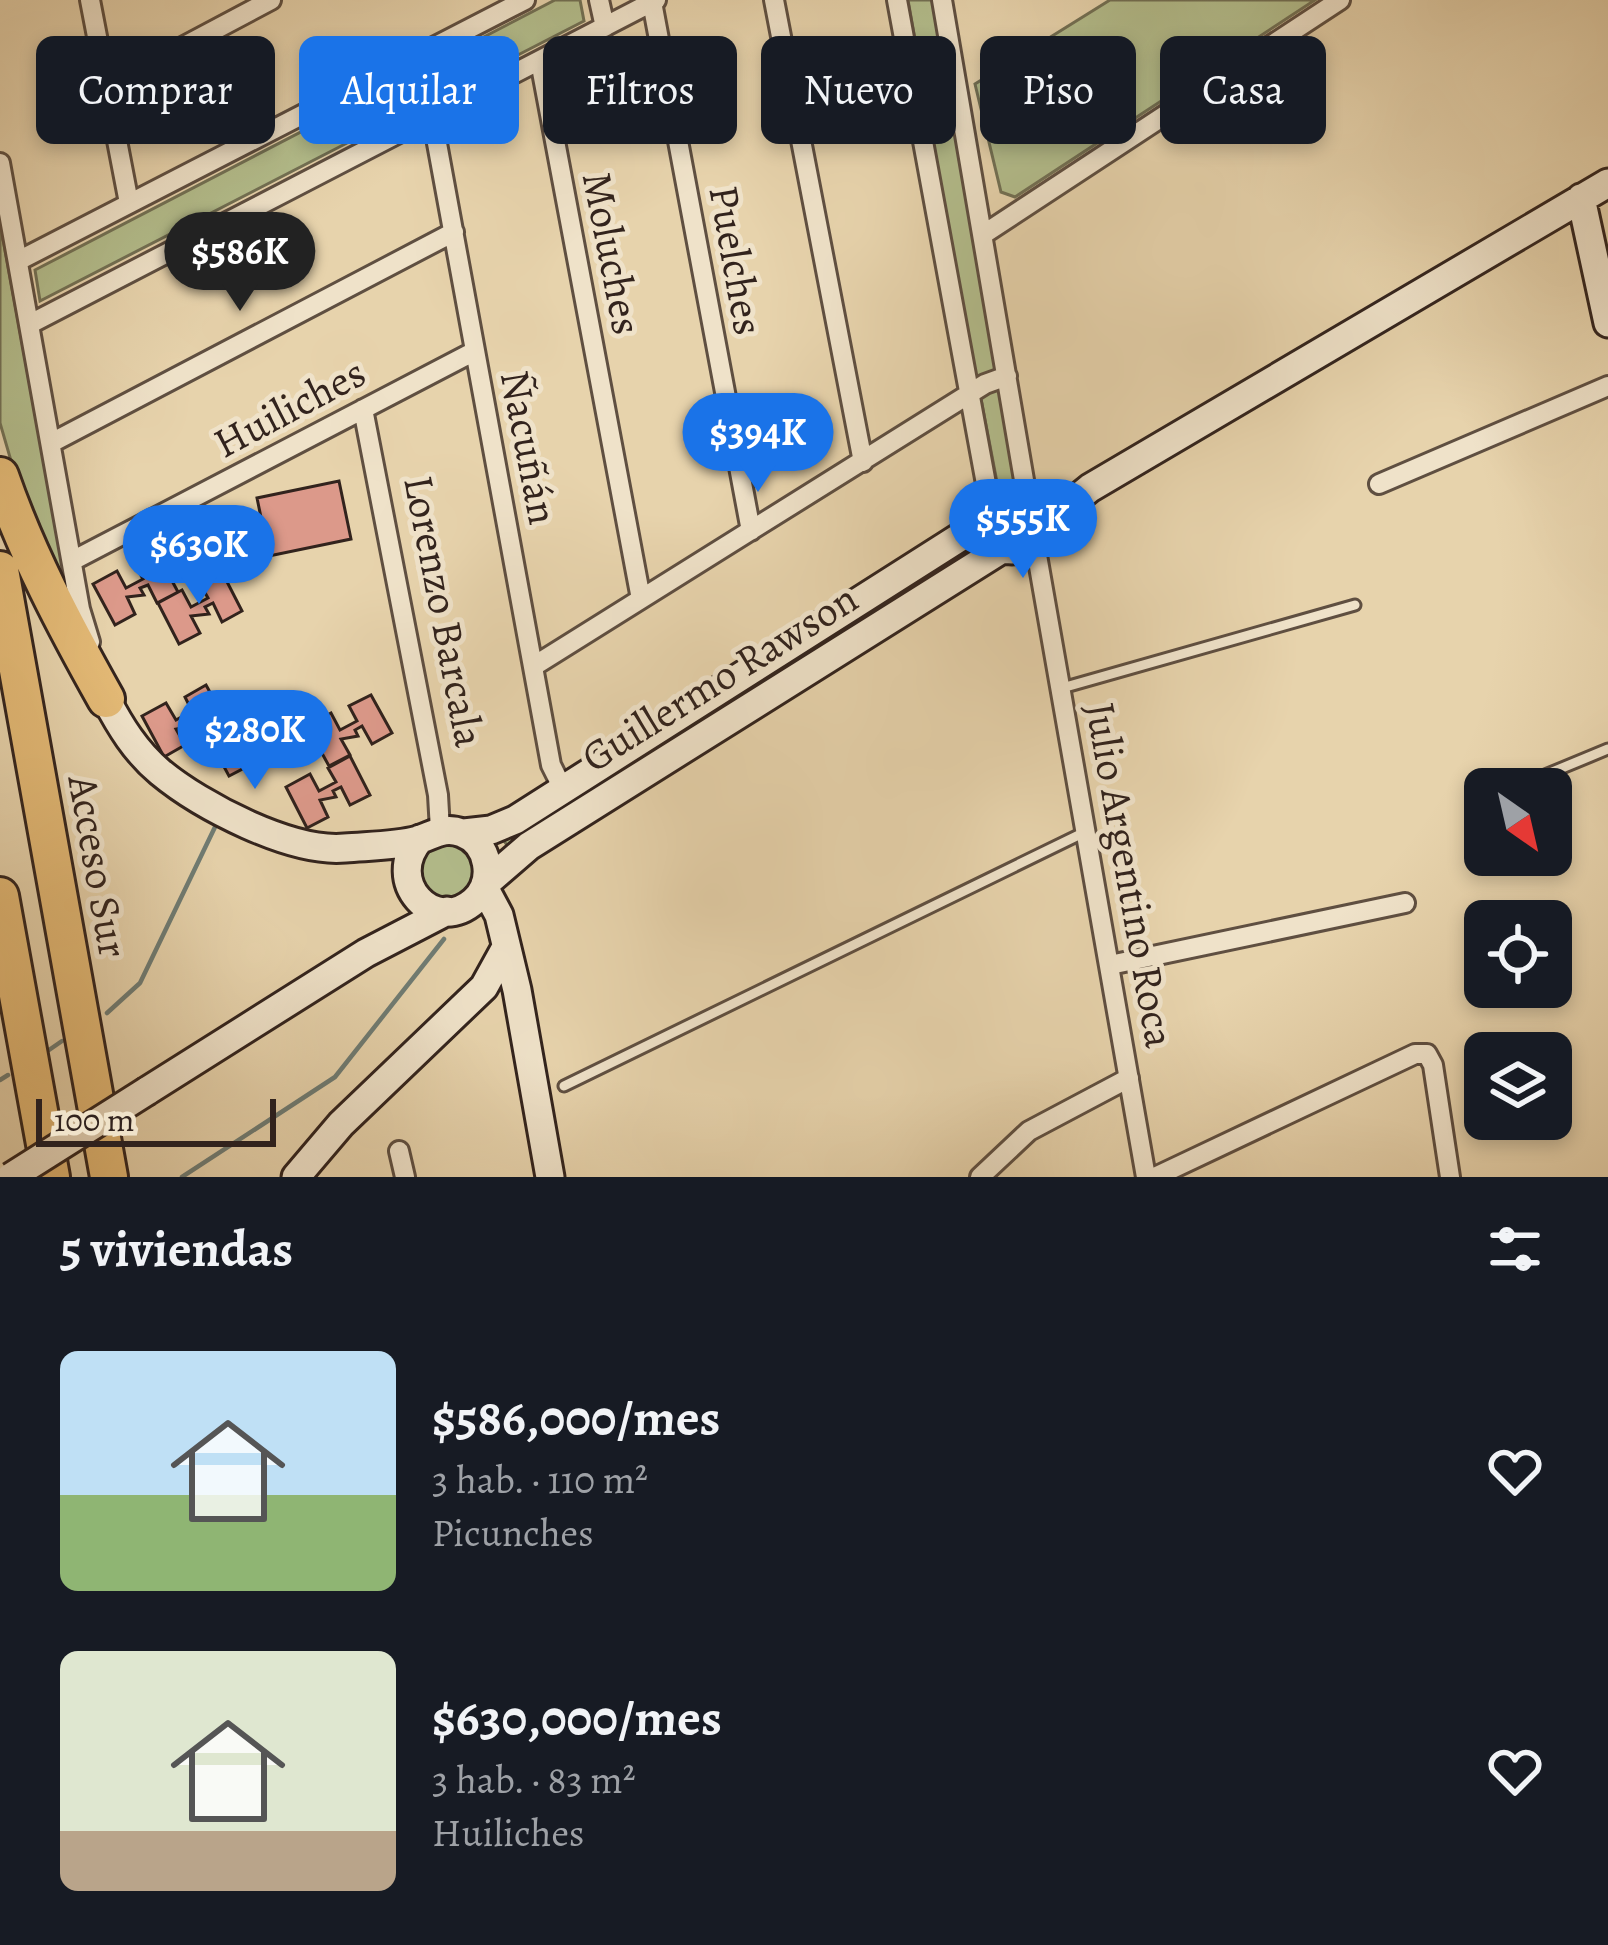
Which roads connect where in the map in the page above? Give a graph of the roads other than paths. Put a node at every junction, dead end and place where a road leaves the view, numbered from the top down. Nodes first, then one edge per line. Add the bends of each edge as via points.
1 (90, 0) edge
2 (271, 0) edge
3 (525, 0) edge
4 (599, 0) edge
5 (774, 0) edge
6 (897, 0) edge
7 (942, 0) edge
8 (1340, 0) edge
9 (654, 1) edge
10 (604, 27) junction
11 (97, 36) edge
12 (203, 36) edge
13 (540, 61) junction
14 (519, 72) edge
15 (118, 144) edge
16 (379, 144) edge
17 (438, 144) edge
18 (0, 163) edge
19 (1608, 183) edge
20 (1582, 198) junction
21 (129, 203) junction
22 (454, 232) junction
23 (984, 234) junction
24 (18, 261) junction
25 (1608, 323) edge
26 (30, 324) junction
27 (475, 350) junction
28 (1007, 376) junction
29 (1608, 386) edge
30 (968, 396) junction
31 (363, 409) junction
32 (50, 442) junction
33 (863, 461) junction
34 (0, 476) edge
35 (1379, 484) dead end
36 (1014, 526) junction
37 (751, 532) junction
38 (72, 561) junction
39 (0, 570) edge
40 (641, 599) junction
41 (1354, 605) dead end
42 (534, 666) junction
43 (1062, 688) junction
44 (106, 699) junction
45 (1608, 749) edge
46 (1562, 768) edge
47 (563, 789) junction
48 (1088, 831) junction
49 (442, 834) junction
50 (407, 882) junction
51 (485, 885) junction
52 (0, 896) edge
53 (1405, 903) dead end
54 (454, 910) junction
55 (505, 950) junction
56 (366, 953) junction
57 (1110, 965) junction
58 (1129, 1078) junction
59 (564, 1086) dead end
60 (399, 1151) dead end
61 (11, 1177) edge
62 (51, 1177) edge
63 (109, 1177) edge
64 (296, 1177) edge
65 (404, 1177) edge
66 (550, 1177) edge
67 (980, 1177) edge
68 (1151, 1177) edge
69 (1450, 1177) edge

1 - 11 street
2 - 12 street
3 - 21 street
4 - 10 street
5 - 33 street
6 - 30 street
7 - 23 street
8 - 23 street
9 - 10 street
9 - 37 street, Puelches
10 - 13 street
13 - 14 street
13 - 40 street, Moluches
15 - 21 street
16 - 26 street
17 - 22 street, Ñacuñán
18 - 24 street
19 - 20 main road, Guillermo Rawson
20 - 25 main road
20 - 36 main road, Guillermo Rawson
21 - 24 street
22 - 27 street, Ñacuñán
22 - 32 street
23 - 28 street
24 - 26 street
26 - 32 street
27 - 31 street, Huiliches
27 - 42 street, Ñacuñán
28 - 30 street
28 - 36 street via 1024,480
29 - 35 street
30 - 33 street
30 - 36 street
31 - 38 street, Huiliches
31 - 49 street, Lorenzo Barcala
32 - 38 street
33 - 37 street
34 - 44 highway
36 - 43 street, Julio Argentino Roca via 1044,584
36 - 47 main road, Guillermo Rawson
36 - 51 main road, Guillermo Rawson via 529,846
37 - 40 street
38 - 44 street
39 - 63 highway, Acceso Sur
40 - 42 street
41 - 43 lane
42 - 47 street, Ñacuñán via 550,765
43 - 48 street, Julio Argentino Roca
44 - 49 main road, Guillermo Rawson via 160,772 237,819 337,849
45 - 46 lane
47 - 49 main road, Guillermo Rawson via 505,825
48 - 57 street, Julio Argentino Roca
48 - 59 lane
49 - 50 main road via 408,856
49 - 51 main road via 474,839 486,858
50 - 54 main road via 421,902
50 - 56 main road via 395,920
51 - 54 main road
51 - 55 main road
52 - 62 highway
53 - 57 street
54 - 55 main road
54 - 56 main road
55 - 64 main road via 484,987
55 - 66 main road
56 - 61 main road, bridge
57 - 58 street, Julio Argentino Roca
58 - 67 street via 1029,1131
58 - 68 street, Julio Argentino Roca
60 - 65 street
68 - 69 street via 1415,1054 1427,1054 1433,1065

